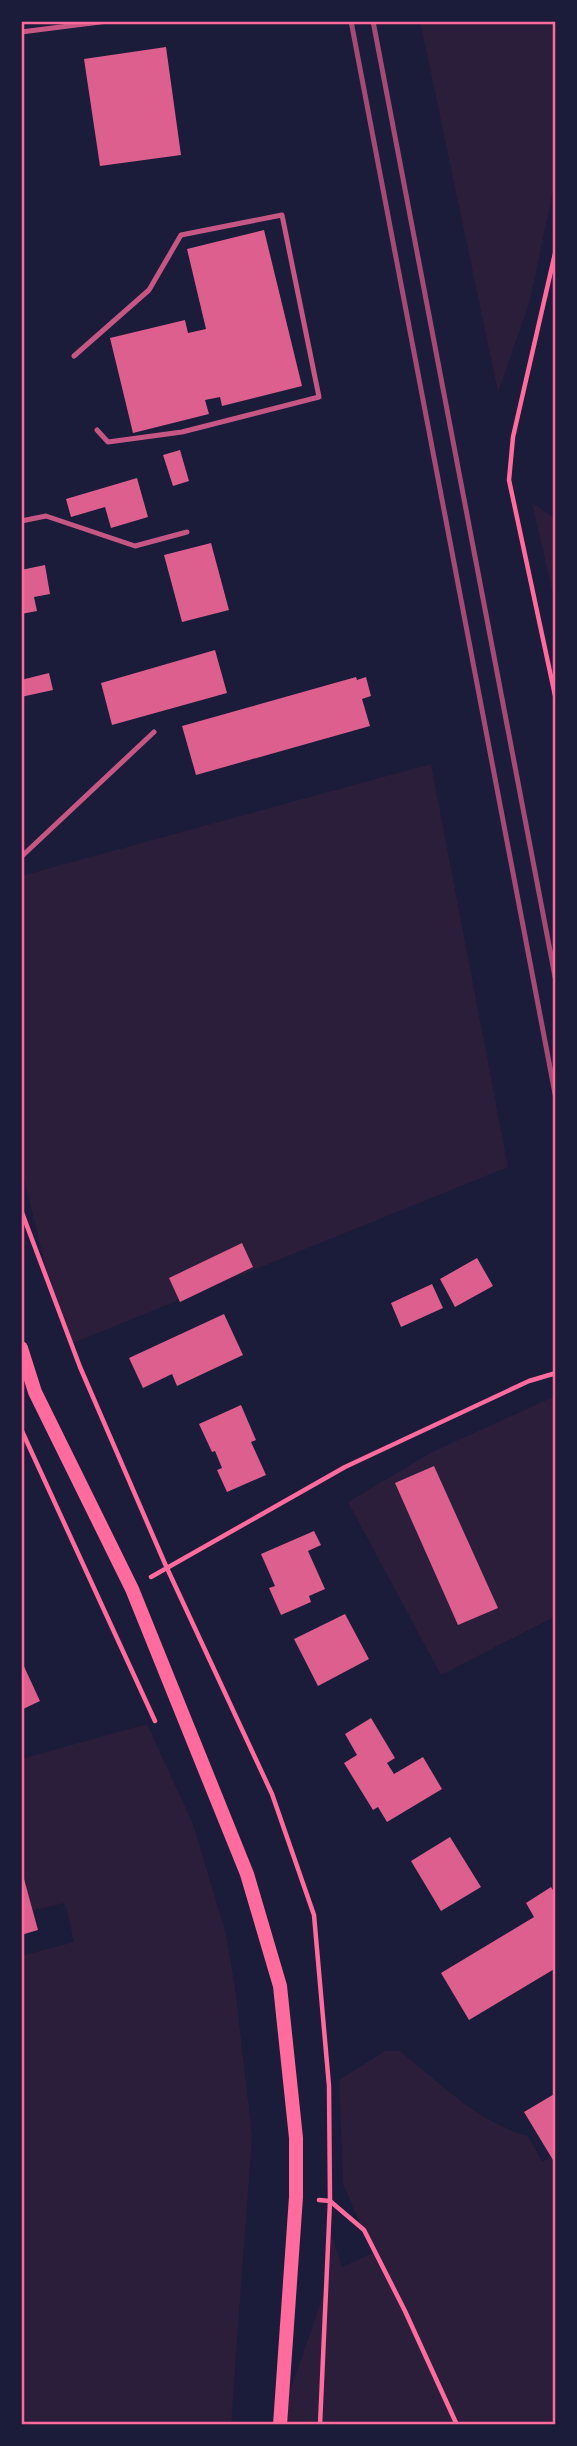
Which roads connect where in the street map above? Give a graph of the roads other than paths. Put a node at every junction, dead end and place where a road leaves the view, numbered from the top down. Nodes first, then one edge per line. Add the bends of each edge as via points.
1 (108, 21) edge
2 (21, 32) edge
3 (74, 356) dead end
4 (97, 429) dead end
5 (21, 521) edge
6 (187, 531) dead end
7 (154, 732) dead end
8 (21, 857) edge
9 (21, 1348) edge
10 (280, 2425) edge

1 - 2 lane
3 - 4 lane via 149,290 181,235 282,215 318,397 182,432 108,442
5 - 6 lane via 46,516 135,546
7 - 8 lane
9 - 10 main road via 36,1391 132,1590 247,1874 280,1986 296,2138

